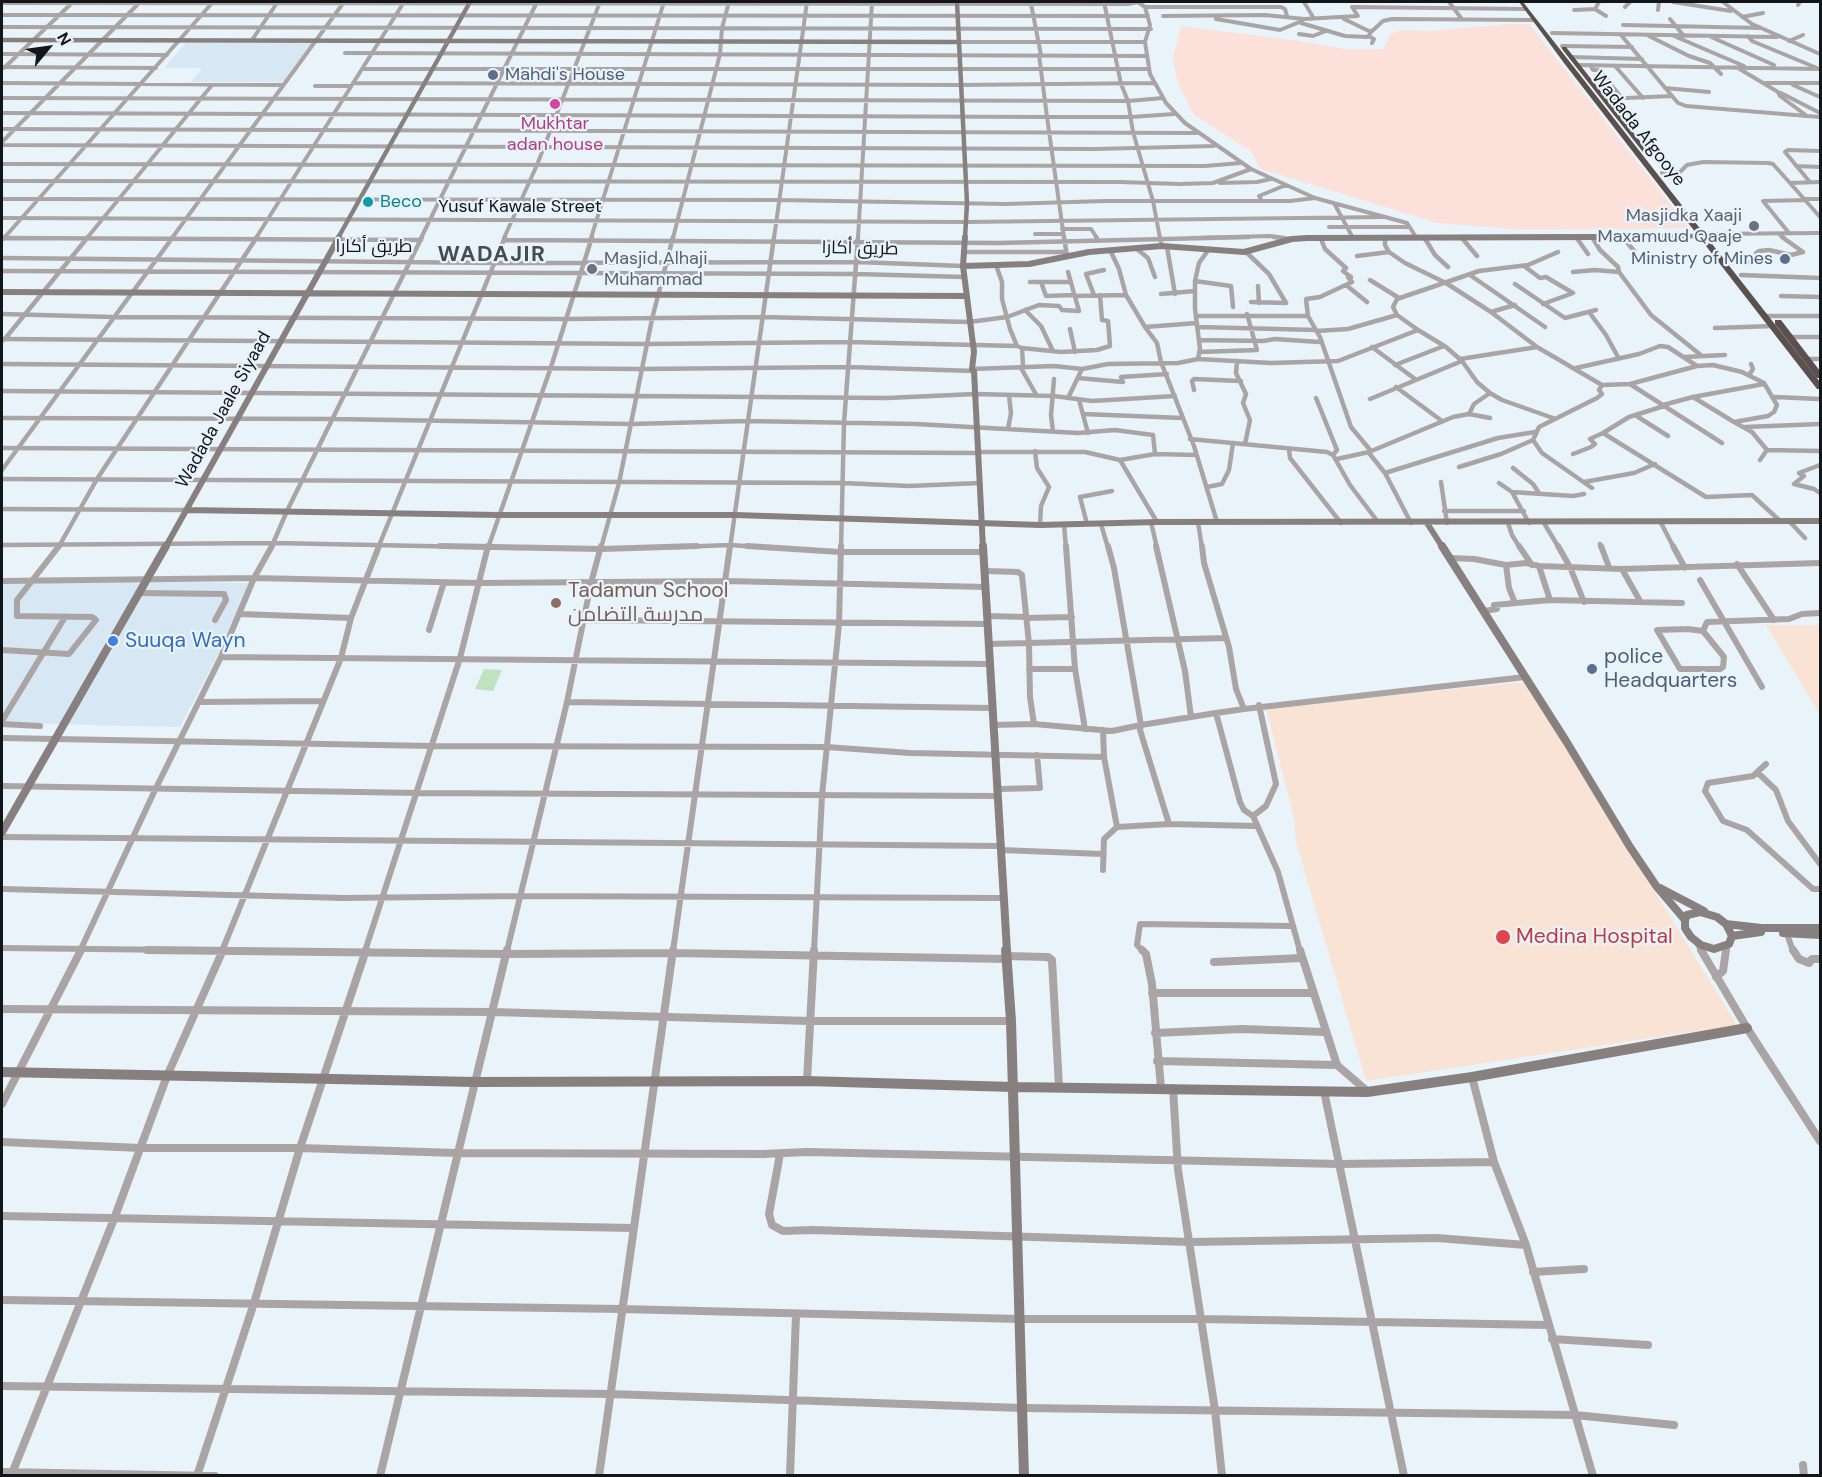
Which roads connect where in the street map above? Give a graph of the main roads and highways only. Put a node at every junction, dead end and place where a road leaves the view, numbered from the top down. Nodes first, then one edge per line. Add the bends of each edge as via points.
1 (1524, 4) edge
2 (1706, 235) junction
3 (1768, 315) junction
4 (1821, 376) edge
5 (1821, 387) edge

1 - 2 highway, Wadada Afgooye
1 - 2 highway, Wadada Afgooye via 1571,57
2 - 3 highway, Wadada Afgooye
2 - 3 highway, Wadada Afgooye via 1731,262
3 - 4 highway, Wadada Afgooye
3 - 5 highway, Wadada Afgooye

